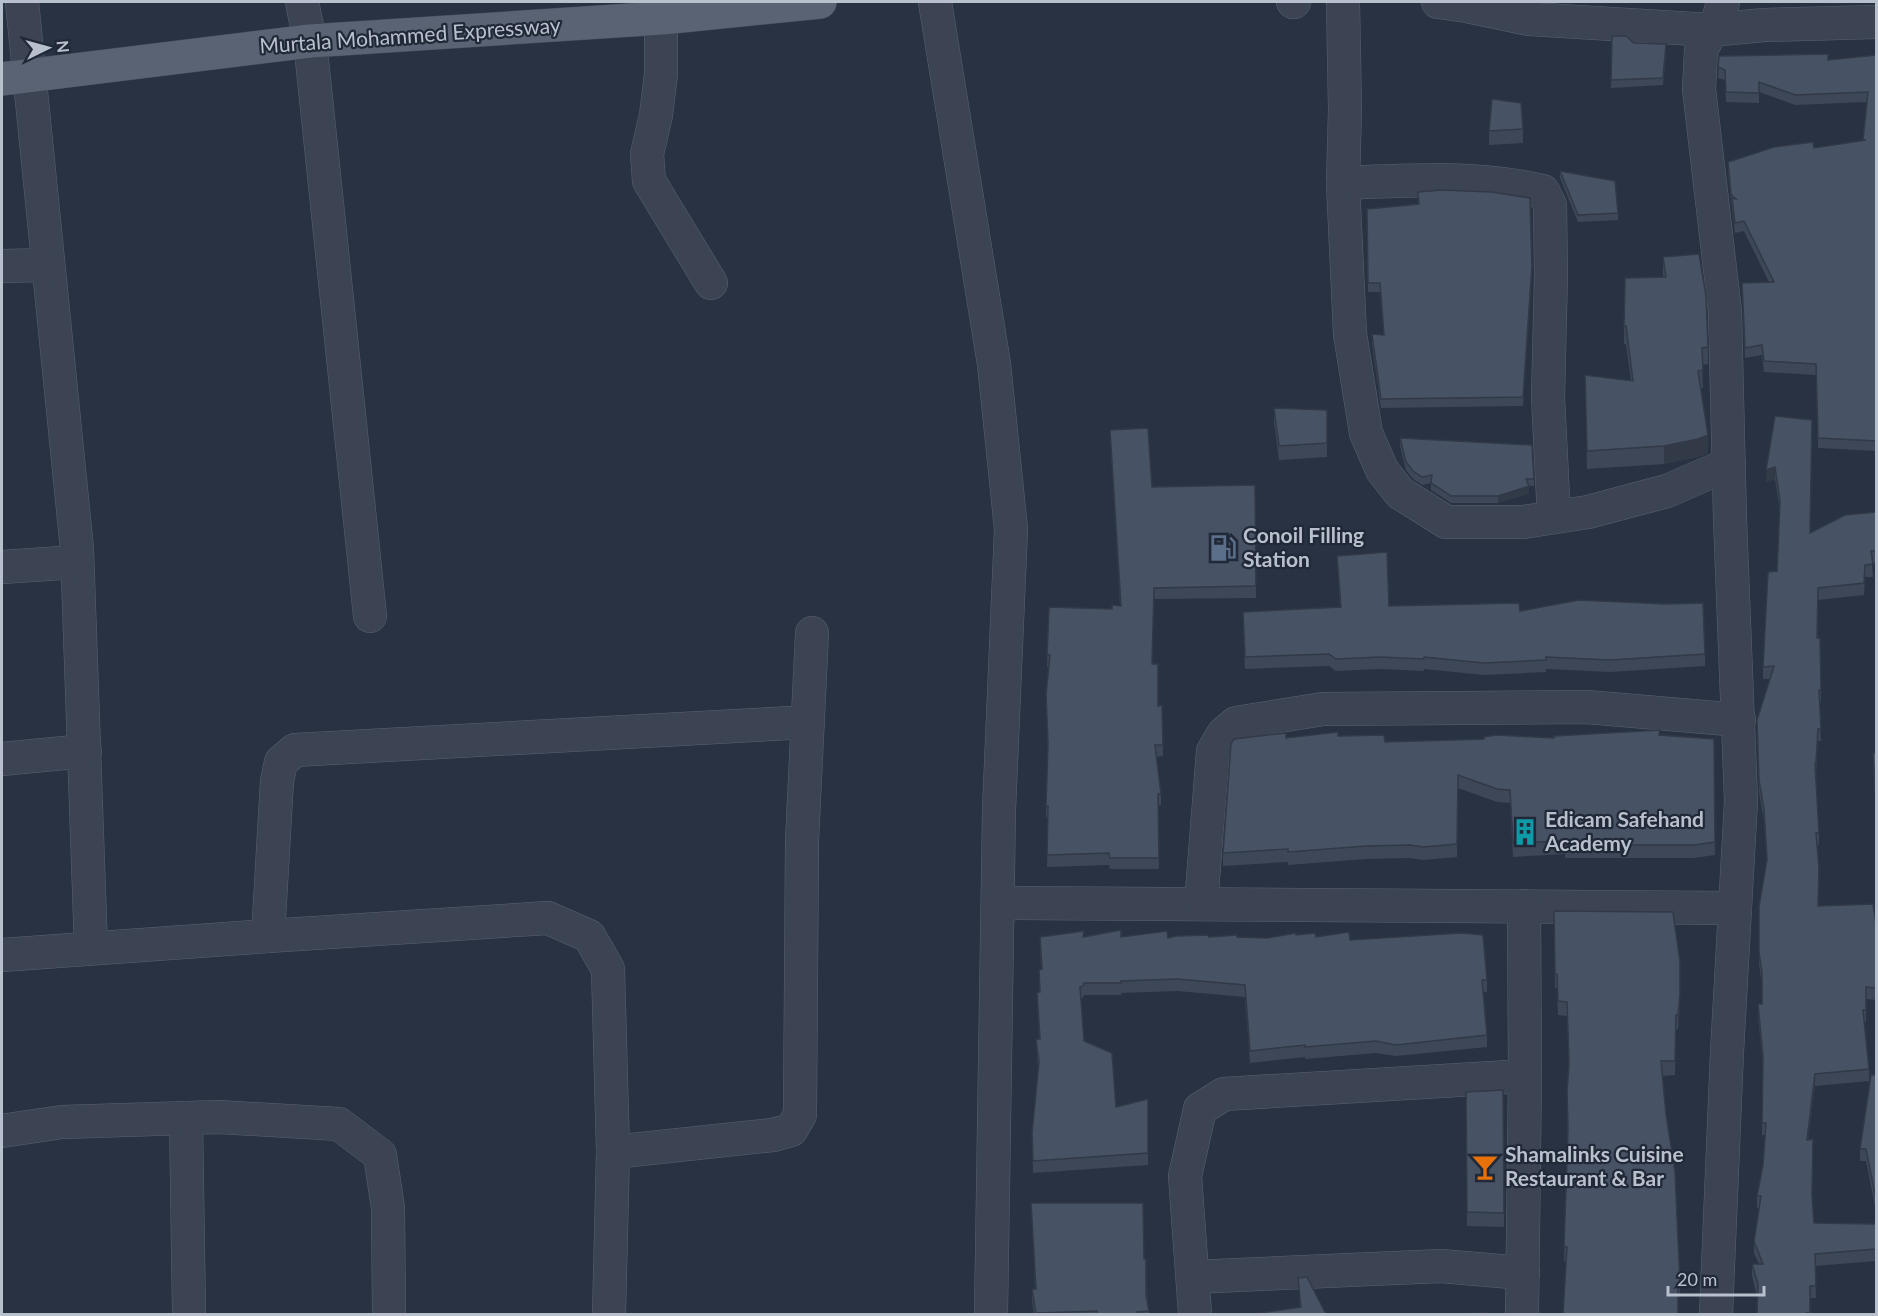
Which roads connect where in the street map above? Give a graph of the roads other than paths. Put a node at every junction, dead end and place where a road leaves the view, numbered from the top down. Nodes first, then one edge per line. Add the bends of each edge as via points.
1 (22, 2) edge
2 (302, 2) edge
3 (820, 2) edge
4 (935, 2) edge
5 (1343, 2) edge
6 (1438, 2) edge
7 (662, 10) edge
8 (1529, 10) edge
9 (1717, 16) edge
10 (1876, 22) edge
11 (310, 41) junction
12 (16, 77) edge
13 (1343, 183) junction
14 (48, 265) junction
15 (2, 266) edge
16 (711, 283) dead end
17 (1729, 464) junction
18 (1554, 518) junction
19 (77, 562) junction
20 (2, 567) edge
21 (370, 616) dead end
22 (812, 633) dead end
23 (1739, 720) junction
24 (808, 722) junction
25 (85, 751) junction
26 (2, 759) edge
27 (998, 903) junction
28 (1201, 904) junction
29 (1524, 906) junction
30 (1735, 908) junction
31 (268, 936) junction
32 (91, 948) junction
33 (2, 955) edge
34 (1525, 1076) junction
35 (186, 1118) junction
36 (2, 1131) edge
37 (613, 1152) junction
38 (1523, 1273) junction
39 (1192, 1277) junction
40 (189, 1314) edge
41 (388, 1314) edge
42 (609, 1314) edge
43 (991, 1314) edge
44 (1195, 1314) edge
45 (1522, 1314) edge
46 (1716, 1314) edge

1 - 12 street
2 - 11 street
3 - 7 main road, Murtala Mohammed Expressway
4 - 27 street via 994,364 1011,529
5 - 13 street
6 - 8 street
7 - 11 main road, Murtala Mohammed Expressway
7 - 16 street via 661,74 647,154 649,181
8 - 9 street
9 - 10 street via 1764,25
9 - 17 street via 1701,50 1699,89 1725,312
11 - 12 main road, Murtala Mohammed Expressway
11 - 21 street
12 - 14 street
13 - 18 street via 1350,334 1366,433 1382,470 1400,493 1446,522
13 - 18 street via 1439,179 1543,191 1551,205 1548,397
14 - 15 street
14 - 19 street
17 - 18 street via 1667,491
17 - 23 street
19 - 20 street
19 - 25 street
22 - 24 street
23 - 28 street via 1587,707 1323,709 1236,723 1213,750
23 - 30 street via 1741,801
24 - 31 street via 295,750 281,762 277,781
24 - 37 street via 802,841 800,1115 791,1130 773,1135
25 - 26 street
25 - 32 street
27 - 28 street
27 - 43 street
28 - 29 street
29 - 30 street
29 - 34 street
30 - 46 street
31 - 32 street
31 - 37 street via 549,918 589,936 608,969
32 - 33 street
34 - 38 street
34 - 39 street via 1224,1094 1200,1108 1185,1176
35 - 36 street via 62,1122
35 - 40 street
35 - 41 street via 339,1124 380,1155 388,1208
37 - 42 street
38 - 39 street via 1441,1266
38 - 45 street
39 - 44 street

